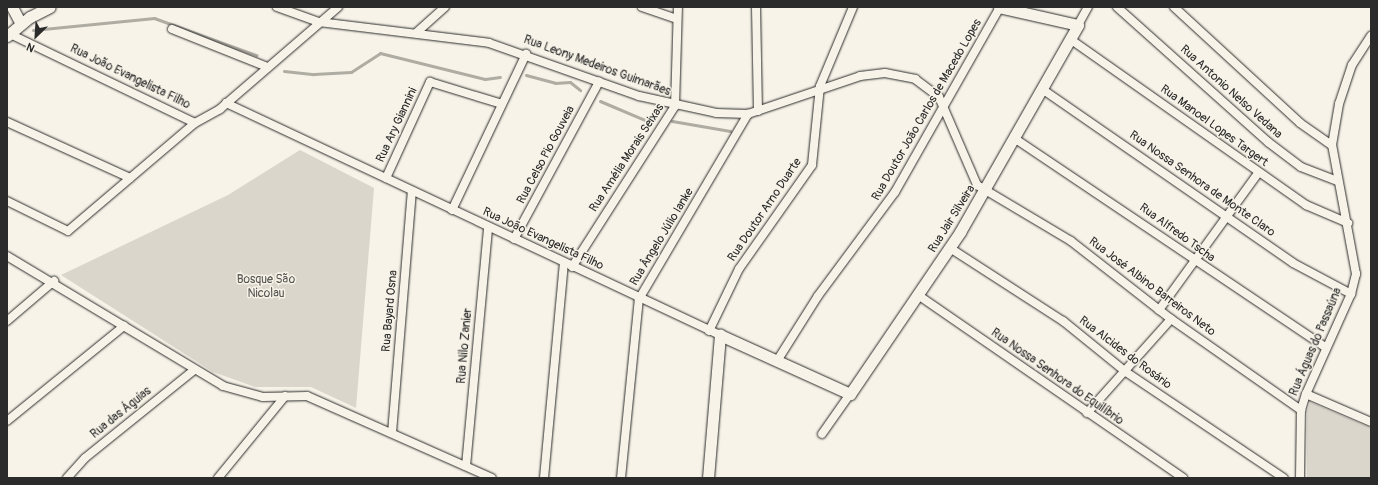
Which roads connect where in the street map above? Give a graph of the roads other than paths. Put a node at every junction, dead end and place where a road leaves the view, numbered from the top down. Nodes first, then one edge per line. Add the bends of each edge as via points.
1 (12, 7) edge
2 (50, 7) edge
3 (277, 7) edge
4 (338, 7) edge
5 (445, 7) edge
6 (642, 7) edge
7 (678, 7) edge
8 (756, 7) edge
9 (853, 7) edge
10 (1000, 7) edge
11 (1088, 7) edge
12 (1116, 7) edge
13 (1174, 7) edge
14 (677, 19) junction
15 (319, 22) junction
16 (20, 24) junction
17 (1078, 25) junction
18 (172, 29) dead end
19 (416, 33) junction
20 (9, 35) edge
21 (1371, 36) edge
22 (1070, 39) junction
23 (526, 54) junction
24 (265, 66) junction
25 (599, 82) junction
26 (820, 86) junction
27 (1042, 89) junction
28 (226, 103) junction
29 (502, 104) junction
30 (943, 105) junction
31 (676, 106) junction
32 (758, 111) junction
33 (748, 114) junction
34 (7, 122) edge
35 (195, 123) junction
36 (1014, 138) junction
37 (1332, 145) junction
38 (1258, 173) junction
39 (130, 178) junction
40 (386, 178) junction
41 (1337, 181) junction
42 (985, 188) junction
43 (412, 191) junction
44 (7, 201) edge
45 (452, 210) junction
46 (1228, 216) junction
47 (1348, 224) junction
48 (488, 227) junction
49 (514, 239) junction
50 (950, 248) junction
51 (7, 256) edge
52 (1194, 261) junction
53 (564, 263) junction
54 (572, 267) junction
55 (54, 281) junction
56 (1351, 294) junction
57 (918, 295) junction
58 (639, 299) junction
59 (1160, 310) junction
60 (1171, 319) junction
61 (7, 321) edge
62 (124, 326) junction
63 (714, 333) junction
64 (1325, 348) junction
65 (777, 361) junction
66 (194, 370) junction
67 (1126, 372) junction
68 (850, 394) junction
69 (1306, 394) junction
70 (285, 396) junction
71 (1301, 410) junction
72 (1087, 413) junction
73 (7, 421) edge
74 (1371, 422) edge
75 (392, 433) junction
76 (822, 434) dead end
77 (466, 466) junction
78 (68, 478) edge
79 (218, 478) edge
80 (492, 478) edge
81 (544, 478) edge
82 (622, 478) edge
83 (708, 478) edge
84 (1183, 478) edge
85 (1284, 478) edge
86 (1300, 478) edge

1 - 16 street
2 - 16 street
3 - 15 street, Rua Leony Medeiros Guimarães
4 - 15 street
5 - 19 street
6 - 14 street
7 - 14 street, Rua Amélia Morais Seixas
8 - 32 street
9 - 26 street, Rua Doutor Arno Duarte
10 - 17 street
10 - 30 street, Rua Doutor João Carlos de Macedo Lopes
11 - 17 street, Rua Jair Silveira
12 - 41 street, Rua Antonio Nelso Vedana via 1268,142 1301,167
13 - 37 street via 1300,123
14 - 31 street, Rua Amélia Morais Seixas
15 - 19 street, Rua Leony Medeiros Guimarães
15 - 24 street
16 - 20 street
17 - 22 street, Rua Jair Silveira
18 - 24 street
19 - 23 street, Rua Leony Medeiros Guimarães via 489,43
20 - 35 street, Rua João Evangelista Filho
21 - 37 street, Rua Águas do Passaúna via 1352,66 1338,104
22 - 27 street, Rua Jair Silveira
22 - 38 street, Rua Manoel Lopes Targert
23 - 25 street, Rua Leony Medeiros Guimarães
23 - 29 street
24 - 28 street
25 - 31 street, Rua Leony Medeiros Guimarães
25 - 49 street, Rua Celso Pio Gouveia
26 - 30 street, Rua Leony Medeiros Guimarães via 860,76 894,74 929,87
26 - 32 street, Rua Leony Medeiros Guimarães
26 - 63 street, Rua Doutor Arno Duarte via 812,165 739,269
27 - 36 street, Rua Jair Silveira
27 - 46 street, Rua Nossa Senhora de Monte Claro
28 - 35 street
28 - 40 street, Rua João Evangelista Filho
29 - 40 street, Rua Ary Giannini via 430,82
29 - 45 street
30 - 42 street, Rua Leony Medeiros Guimarães via 974,181
30 - 65 street, Rua Doutor João Carlos de Macedo Lopes via 892,197 818,296
31 - 33 street, Rua Leony Medeiros Guimarães
31 - 54 street, Rua Amélia Morais Seixas
32 - 33 street, Rua Leony Medeiros Guimarães
33 - 58 street, Rua Ângelo Júlio Ianke
34 - 39 street
35 - 39 street
36 - 42 street, Rua Jair Silveira
36 - 52 street, Rua Alfredo Tscha via 1102,194
37 - 41 street, Rua Águas do Passaúna
38 - 46 street
38 - 47 street, Rua Manoel Lopes Targert via 1306,205
39 - 44 street via 68,231
40 - 43 street, Rua João Evangelista Filho
41 - 47 street, Rua Águas do Passaúna
42 - 50 street, Rua Jair Silveira
42 - 59 street, Rua José Albino Barreiros Neto via 1071,241
43 - 45 street, Rua João Evangelista Filho
43 - 75 street, Rua Bayard Osna
45 - 48 street, Rua João Evangelista Filho
46 - 52 street
46 - 56 street, Rua Nossa Senhora de Monte Claro via 1293,263
47 - 56 street, Rua Águas do Passaúna via 1357,263
48 - 49 street, Rua João Evangelista Filho
48 - 77 street, Rua Nilo Zanier
49 - 53 street, Rua João Evangelista Filho
50 - 57 street, Rua Jair Silveira
50 - 67 street, Rua Alcides do Rosário via 1063,321
51 - 55 street
52 - 59 street
52 - 64 street, Rua Alfredo Tscha
53 - 54 street, Rua João Evangelista Filho
53 - 81 street
54 - 58 street, Rua João Evangelista Filho
55 - 61 street
55 - 62 street
56 - 64 street, Rua Águas do Passaúna
57 - 68 street, Rua Jair Silveira
57 - 72 street, Rua Nossa Senhora do Equilíbrio
58 - 63 street, Rua João Evangelista Filho
58 - 82 street, Rua Ângelo Júlio Ianke
59 - 60 street, Rua José Albino Barreiros Neto
60 - 67 street
60 - 71 street, Rua José Albino Barreiros Neto
62 - 66 street
62 - 73 street
63 - 65 street, Rua João Evangelista Filho
63 - 83 street
64 - 69 street, Rua Águas do Passaúna
65 - 68 street, Rua João Evangelista Filho
66 - 70 street via 238,392
66 - 78 street, Rua das Águias via 85,458
67 - 72 street
67 - 85 street, Rua Alcides do Rosário
68 - 76 street, Rua Jair Silveira
69 - 71 street, Rua Águas do Passaúna
69 - 74 street
70 - 75 street via 307,396
70 - 79 street
71 - 86 street, Rua Águas do Passaúna
72 - 84 street, Rua Nossa Senhora do Equilíbrio
75 - 77 street
77 - 80 street

